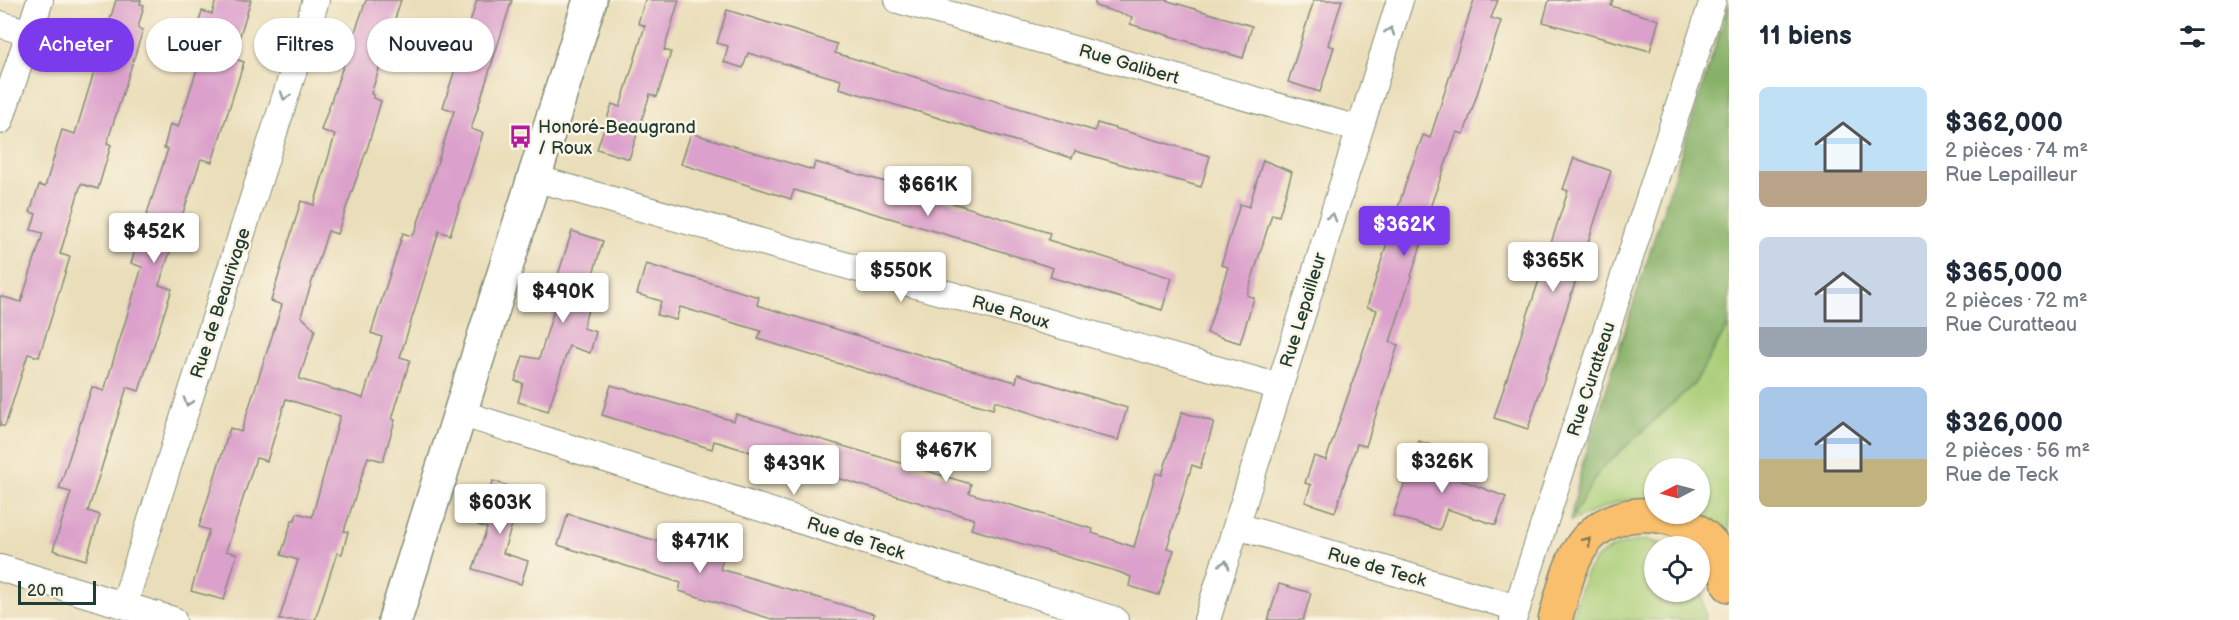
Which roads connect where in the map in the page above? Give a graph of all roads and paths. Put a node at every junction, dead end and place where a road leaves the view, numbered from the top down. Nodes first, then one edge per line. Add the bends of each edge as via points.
1 (39, 0) edge
2 (316, 0) edge
3 (590, 0) edge
4 (898, 0) edge
5 (1400, 0) edge
6 (1713, 0) edge
7 (33, 18) edge
8 (0, 24) edge
9 (18, 30) edge
10 (18, 64) edge
11 (0, 121) edge
12 (1359, 129) junction
13 (534, 178) junction
14 (1280, 387) junction
15 (460, 413) junction
16 (1237, 526) junction
17 (0, 568) edge
18 (1729, 585) edge
19 (124, 605) junction
20 (1515, 614) edge
21 (173, 620) edge
22 (395, 620) edge
23 (1115, 620) edge
24 (1207, 620) edge
25 (1555, 620) edge

1 - 7 street
2 -> 19 street, Rue de Beaurivage
3 - 13 street
4 - 12 street, Rue Galibert
12 -> 5 street, Rue Lepailleur
6 - 20 street, Rue Curatteau
8 - 9 street
10 - 11 street
14 -> 12 street, Rue Lepailleur
13 - 14 street, Rue Roux
13 - 15 street
14 - 16 street, Rue Lepailleur
15 - 22 street
15 - 23 street, Rue de Teck
16 - 20 street, Rue de Teck
24 -> 16 street, Rue Lepailleur
17 - 19 street
25 -> 18 main road via 1583,545 1604,525 1628,516 1654,515 1697,531 1716,549
19 - 21 street

